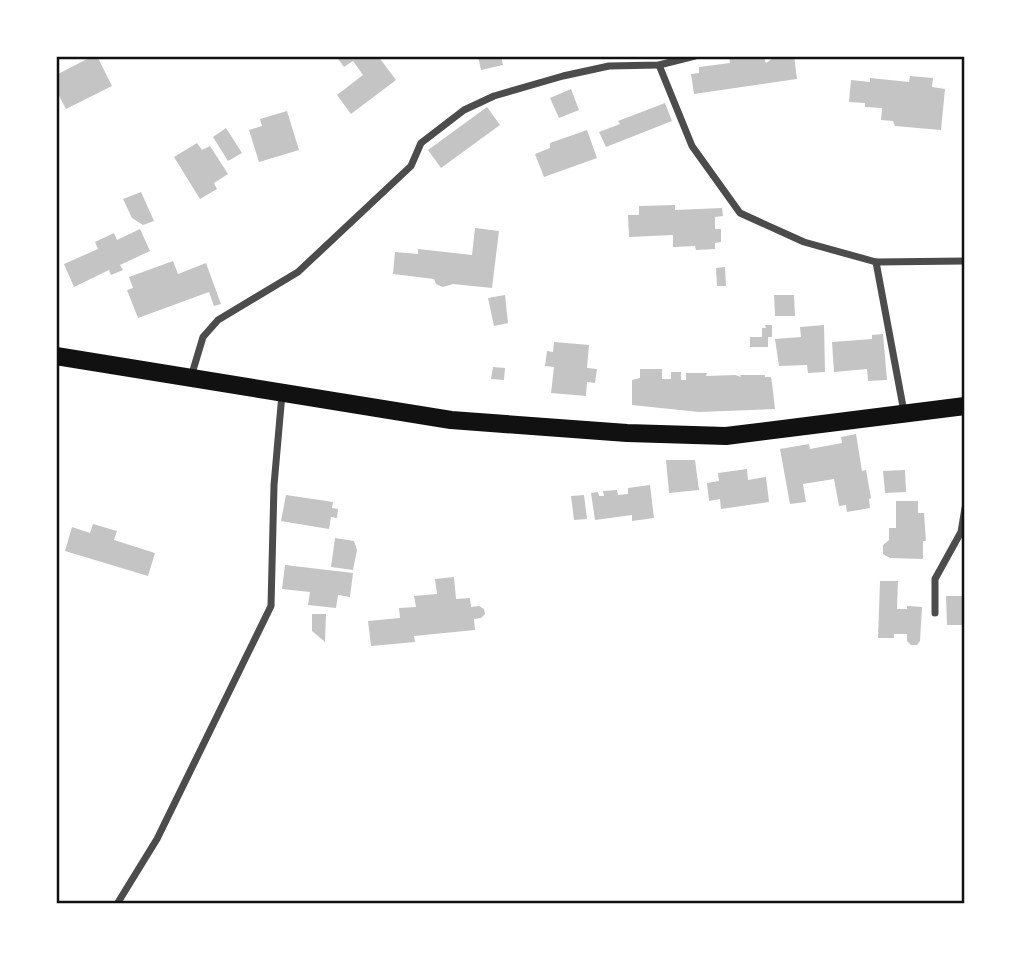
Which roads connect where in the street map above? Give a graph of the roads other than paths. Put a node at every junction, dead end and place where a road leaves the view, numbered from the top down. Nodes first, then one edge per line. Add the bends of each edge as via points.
1 (695, 56) edge
2 (659, 65) junction
3 (965, 261) edge
4 (876, 262) junction
5 (56, 356) edge
6 (191, 377) junction
7 (282, 391) junction
8 (965, 406) edge
9 (904, 412) junction
10 (965, 508) edge
11 (935, 613) dead end
12 (117, 904) edge

1 - 2 street
2 - 4 street via 692,146 740,214 804,242
2 - 6 street via 609,66 563,76 464,110 421,143 411,166 298,272 218,320 203,337
3 - 4 street
4 - 9 street
5 - 6 main road
6 - 7 main road
7 - 9 main road via 451,420 627,433 726,436
7 - 12 street via 271,606 157,839
8 - 9 main road
10 - 11 street via 961,532 935,579

